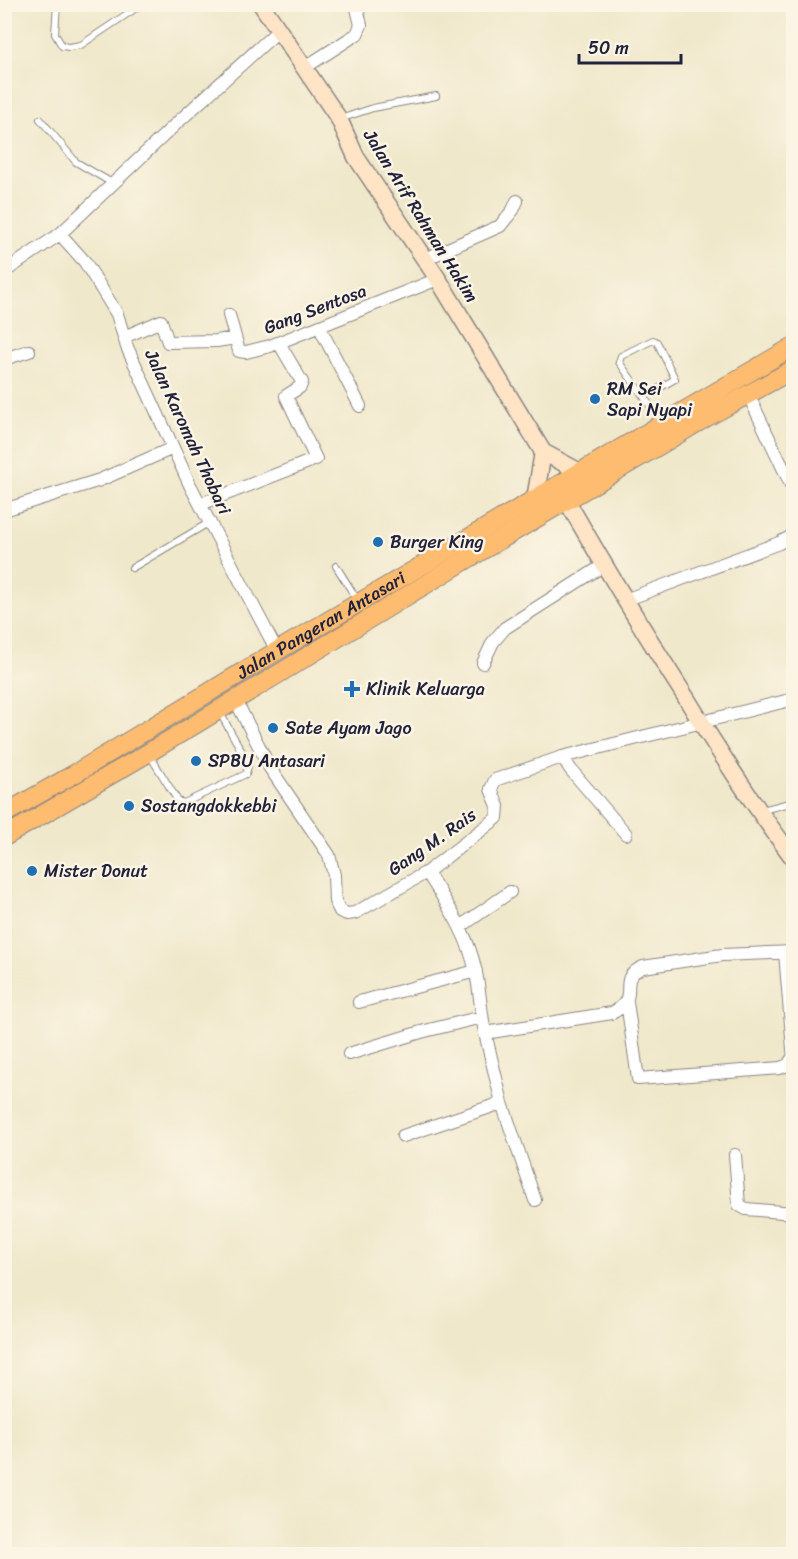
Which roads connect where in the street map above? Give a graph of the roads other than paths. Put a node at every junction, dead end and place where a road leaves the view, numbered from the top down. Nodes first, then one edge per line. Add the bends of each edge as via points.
1 (57, 4) edge
2 (142, 4) edge
3 (261, 4) edge
4 (356, 4) edge
5 (279, 30) junction
6 (304, 68) junction
7 (436, 96) dead end
8 (40, 119) dead end
9 (339, 119) junction
10 (112, 183) junction
11 (517, 201) dead end
12 (60, 234) junction
13 (425, 259) junction
14 (4, 272) edge
15 (438, 279) junction
16 (229, 315) dead end
17 (320, 328) junction
18 (124, 337) junction
19 (235, 338) junction
20 (279, 343) junction
21 (794, 346) edge
22 (29, 351) dead end
23 (4, 359) edge
24 (794, 369) edge
25 (748, 394) junction
26 (644, 397) junction
27 (360, 406) dead end
28 (663, 423) junction
29 (173, 448) junction
30 (543, 452) junction
31 (580, 472) junction
32 (794, 491) edge
33 (535, 499) junction
34 (567, 501) junction
35 (201, 504) junction
36 (4, 510) edge
37 (210, 522) junction
38 (794, 535) edge
39 (604, 565) junction
40 (336, 566) dead end
41 (132, 568) dead end
42 (625, 600) junction
43 (359, 603) junction
44 (277, 651) junction
45 (483, 663) dead end
46 (794, 699) edge
47 (236, 701) junction
48 (218, 711) junction
49 (702, 723) junction
50 (148, 753) junction
51 (562, 757) junction
52 (27, 801) junction
53 (794, 802) edge
54 (758, 811) junction
55 (5, 814) edge
56 (37, 818) junction
57 (10, 834) edge
58 (626, 834) dead end
59 (794, 859) edge
60 (427, 872) junction
61 (510, 892) dead end
62 (460, 927) junction
63 (789, 952) edge
64 (476, 971) junction
65 (359, 1002) dead end
66 (627, 1002) junction
67 (482, 1017) junction
68 (485, 1033) junction
69 (350, 1054) dead end
70 (793, 1060) edge
71 (502, 1103) junction
72 (403, 1136) dead end
73 (735, 1155) dead end
74 (535, 1200) dead end
75 (794, 1213) edge

1 - 2 lane via 54,34 62,46 69,47 81,45
3 - 5 street, Jalan Arif Rahman Hakim
4 - 6 street via 360,25 357,34
5 - 6 street, Jalan Arif Rahman Hakim
5 - 10 street
6 - 9 street, Jalan Arif Rahman Hakim
7 - 9 lane
8 - 10 lane via 76,162
9 - 13 street, Jalan Arif Rahman Hakim via 356,157
10 - 12 street
11 - 13 street via 500,226
12 - 14 street
12 - 18 street, Jalan Karomah Thobari via 96,279 117,314
13 - 15 street, Jalan Arif Rahman Hakim
15 - 17 street, Gang Sentosa
15 - 30 street, Jalan Arif Rahman Hakim
16 - 19 street
17 - 20 street, Gang Sentosa
17 - 27 street
18 - 19 street via 161,321 168,342
18 - 29 street, Jalan Karomah Thobari
19 - 20 street, Gang Sentosa via 238,351 246,352
20 - 35 street via 302,382 288,393 287,399 316,459
21 - 28 main road, Jalan Pangeran Antasari
22 - 23 street
24 - 25 main road, Jalan Pangeran Antasari
25 - 32 street
25 - 34 main road, Jalan Pangeran Antasari
26 - 26 lane via 675,379 653,340 619,359
26 - 28 lane
28 - 31 main road, Jalan Pangeran Antasari
29 - 35 street, Jalan Karomah Thobari
29 - 36 street via 100,480
30 - 31 street
30 - 33 street
31 - 33 main road, Jalan Pangeran Antasari
33 - 43 main road, Jalan Pangeran Antasari
34 - 39 street
34 - 47 main road, Jalan Pangeran Antasari
35 - 37 street, Jalan Karomah Thobari
37 - 41 lane
37 - 44 street, Jalan Karomah Thobari
38 - 42 street
39 - 42 street
39 - 45 street via 505,628
40 - 43 lane
42 - 49 street
43 - 44 main road, Jalan Pangeran Antasari
44 - 52 main road, Jalan Pangeran Antasari
46 - 49 street, Gang M. Rais
47 - 48 main road, Jalan Pangeran Antasari
47 - 60 street, Gang M. Rais via 270,768 329,855 340,911 355,913
48 - 50 main road, Jalan Pangeran Antasari
48 - 50 lane via 246,759 246,774 184,802 178,801
49 - 51 street, Gang M. Rais
49 - 54 street
50 - 56 main road, Jalan Pangeran Antasari
51 - 58 street
51 - 60 street, Gang M. Rais via 495,780 491,789 498,806 497,818
52 - 55 main road, Jalan Pangeran Antasari
52 - 56 main road via 23,816
53 - 54 lane
54 - 59 street
55 - 57 main road via 12,813 18,818
56 - 57 main road, Jalan Pangeran Antasari
60 - 62 street
61 - 62 street
62 - 64 street
63 - 66 street via 722,955 644,967 629,977
63 - 70 street
64 - 65 street
64 - 67 street
66 - 68 street via 612,1013
66 - 70 street via 638,1079 780,1068
67 - 68 street
67 - 69 street
68 - 71 street
71 - 72 street
71 - 74 street
73 - 75 street via 739,1205

